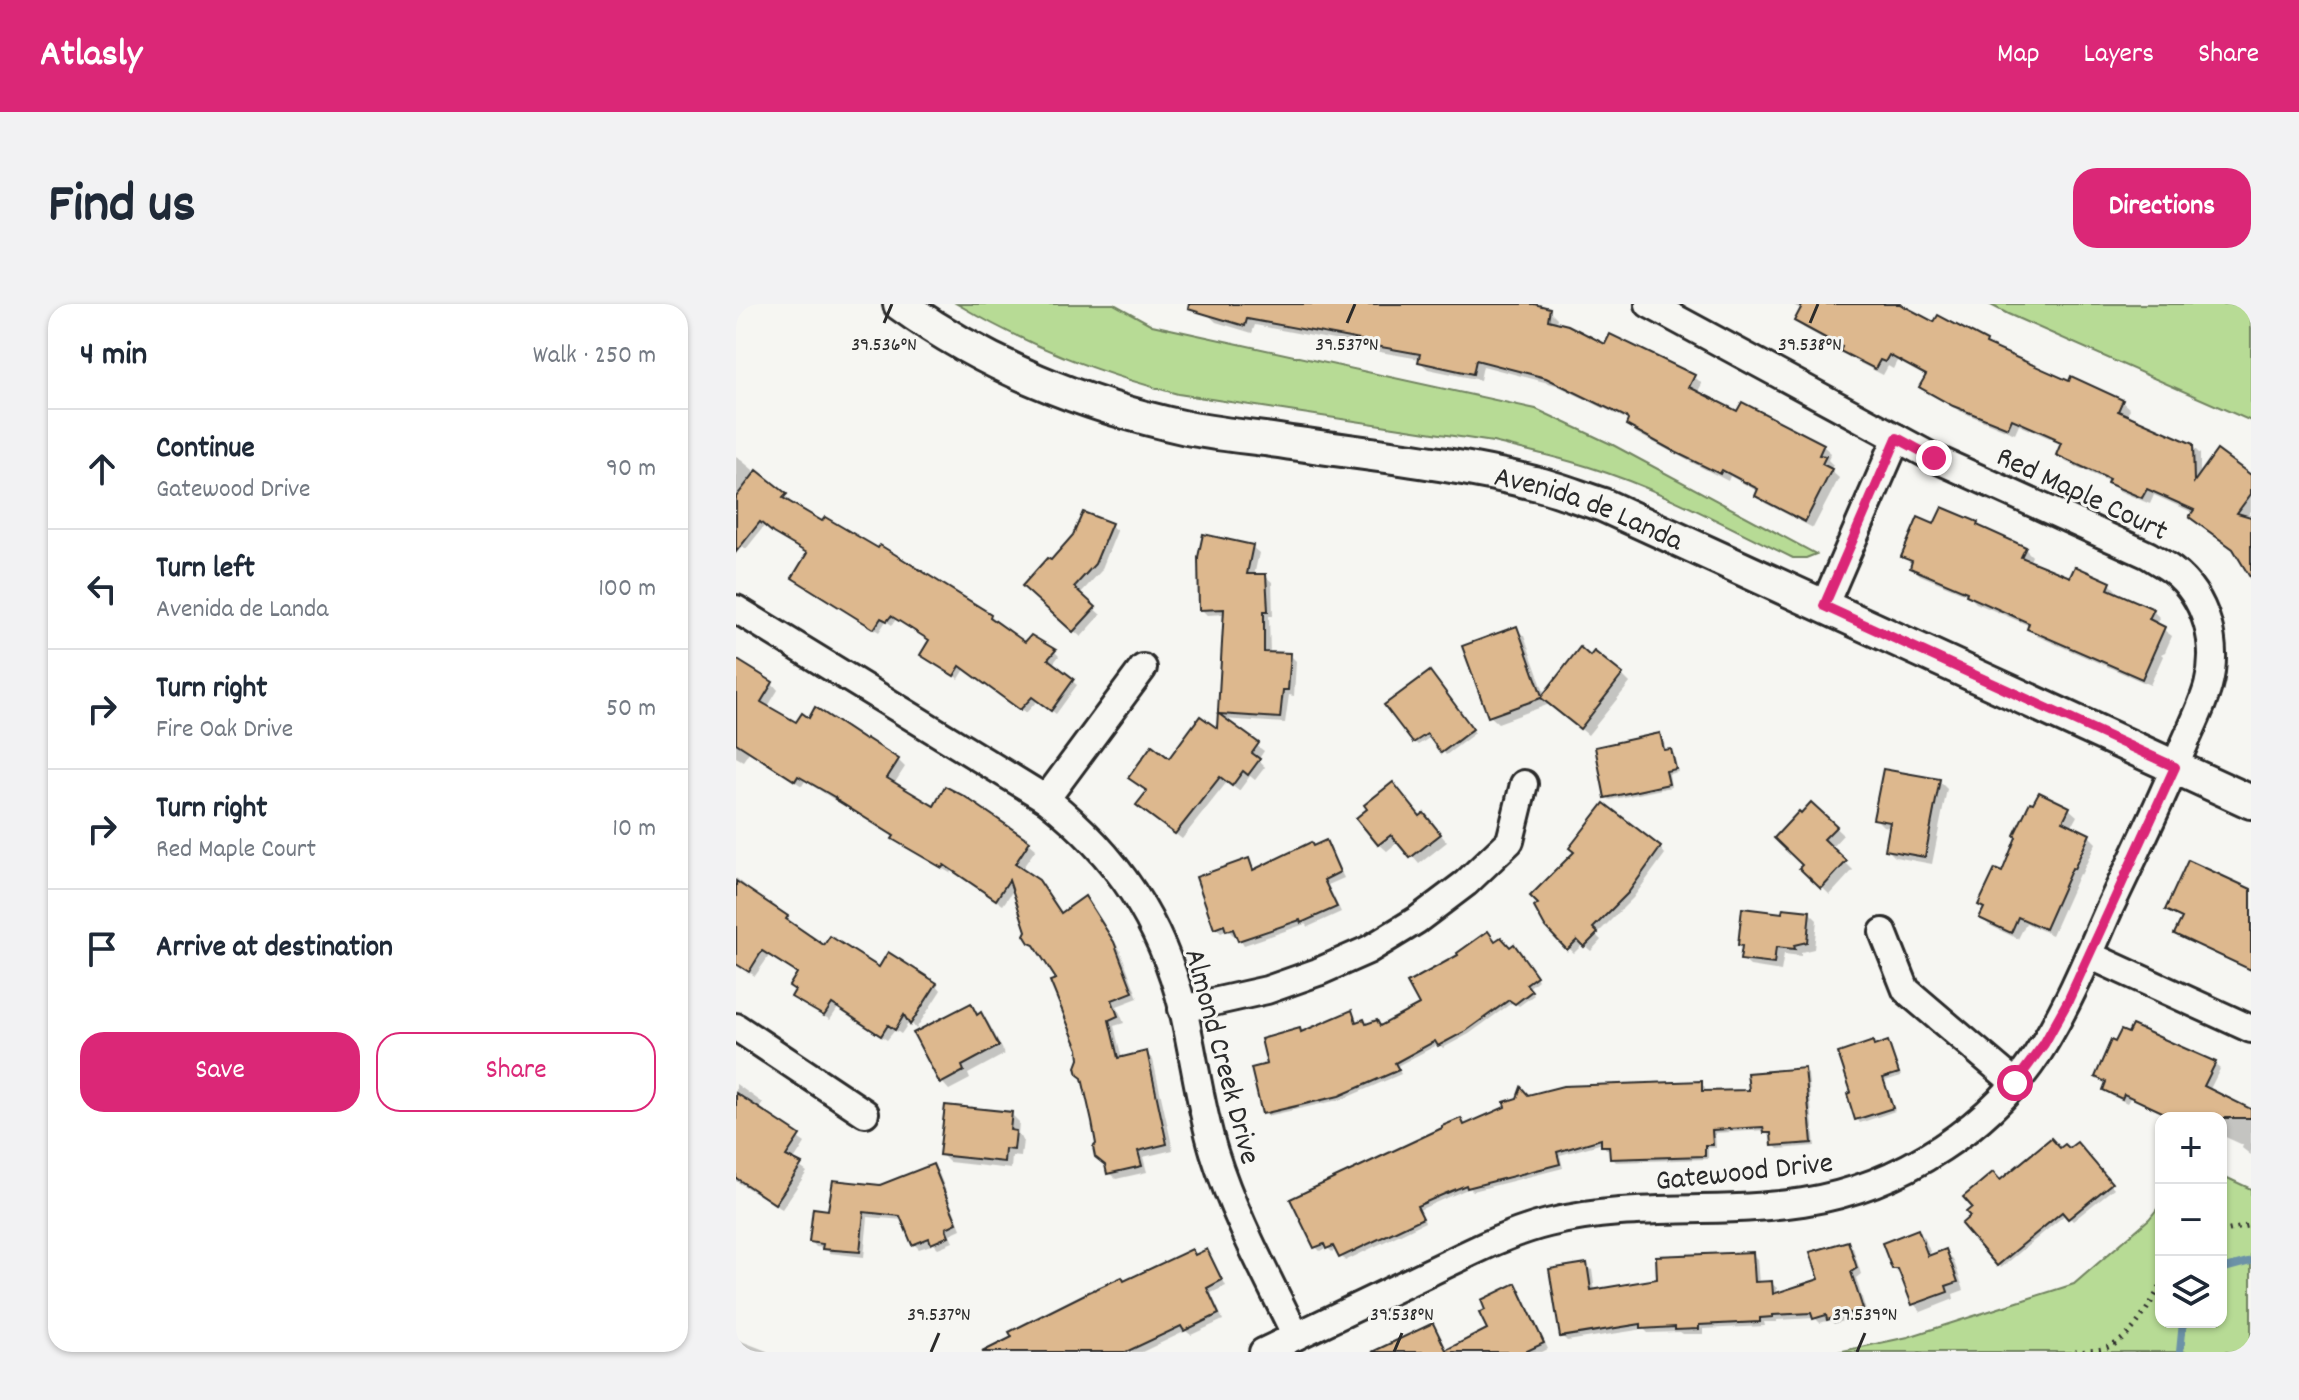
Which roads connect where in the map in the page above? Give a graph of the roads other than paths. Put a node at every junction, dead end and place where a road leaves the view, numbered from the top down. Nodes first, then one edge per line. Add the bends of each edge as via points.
1 (900, 304) edge
2 (1649, 304) edge
3 (1897, 438) junction
4 (1824, 606) junction
5 (736, 609) edge
6 (1143, 668) dead end
7 (2175, 767) junction
8 (1524, 784) dead end
9 (1046, 799) junction
10 (2251, 802) edge
11 (1883, 932) dead end
12 (2089, 955) junction
13 (1182, 1009) junction
14 (736, 1027) edge
15 (2251, 1029) edge
16 (2015, 1083) junction
17 (865, 1113) dead end
18 (1296, 1336) junction
19 (1263, 1352) edge

1 - 4 street, Avenida de Landa via 989,359 1120,410 1188,428 1536,483 1603,505
2 - 3 street, Red Maple Court
3 - 4 street
3 - 7 street, Red Maple Court via 2148,555 2187,585 2207,621 2213,656 2207,690
4 - 7 street, Avenida de Landa
5 - 9 street, Almond Creek Drive
6 - 9 street
7 - 10 street, Avenida de Landa
7 - 12 street, Gatewood Drive
8 - 13 street via 1510,841 1417,920 1318,972
9 - 13 street, Almond Creek Drive via 1102,850 1129,885 1153,924
11 - 16 street via 1906,990
12 - 15 street
12 - 16 street, Gatewood Drive via 2044,1044
13 - 18 street, Almond Creek Drive via 1226,1188
14 - 17 street
16 - 18 street, Gatewood Drive via 1977,1122 1938,1150 1853,1191 1805,1202 1594,1214 1548,1223 1504,1237
18 - 19 street, Gatewood Drive

